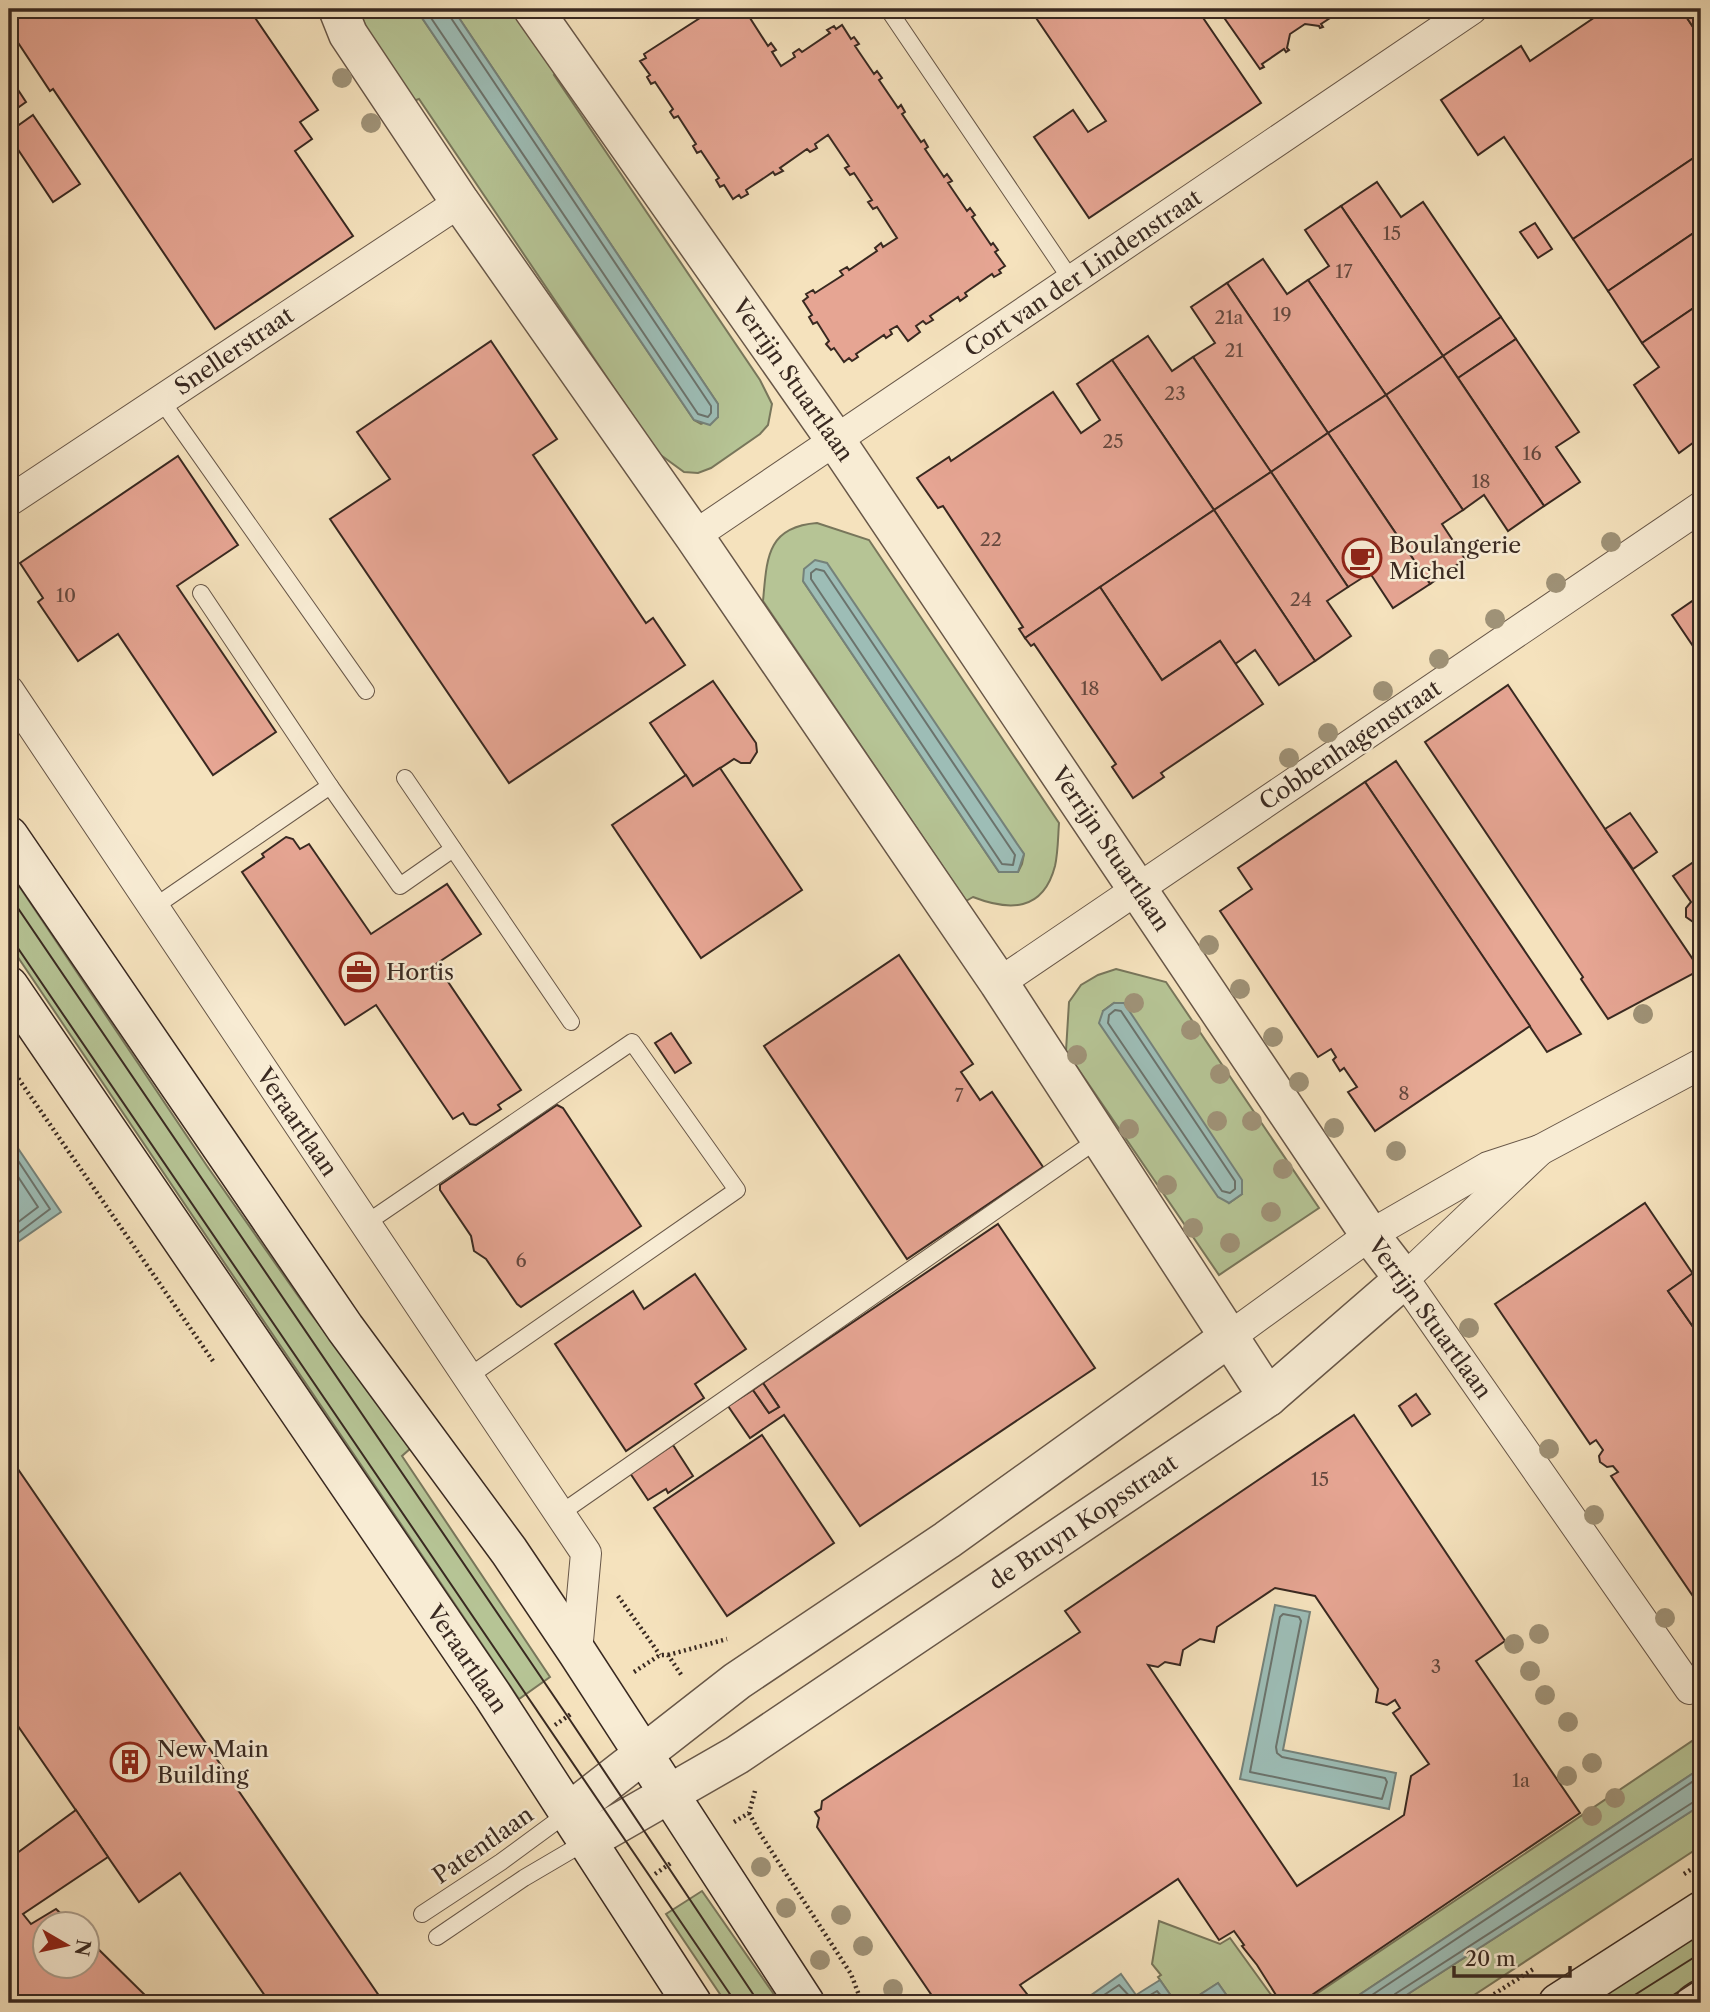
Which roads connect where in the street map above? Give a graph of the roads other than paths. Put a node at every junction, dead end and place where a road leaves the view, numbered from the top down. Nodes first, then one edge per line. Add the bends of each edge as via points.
1 (338, 9) edge
2 (533, 9) edge
3 (888, 9) edge
4 (1472, 9) edge
5 (460, 202) junction
6 (1072, 281) junction
7 (162, 400) junction
8 (836, 441) junction
9 (9, 501) edge
10 (1701, 507) edge
11 (694, 536) junction
12 (201, 593) dead end
13 (9, 691) edge
14 (366, 691) dead end
15 (405, 778) dead end
16 (330, 786) junction
17 (9, 836) edge
18 (453, 849) junction
19 (1138, 889) junction
20 (154, 907) junction
21 (999, 983) junction
22 (9, 986) edge
23 (571, 1022) dead end
24 (1701, 1064) edge
25 (1100, 1138) junction
26 (1540, 1150) junction
27 (365, 1224) junction
28 (1370, 1235) junction
29 (1404, 1279) junction
30 (1228, 1338) junction
31 (468, 1377) junction
32 (1268, 1397) junction
33 (561, 1513) junction
34 (577, 1652) junction
35 (1695, 1685) edge
36 (643, 1753) junction
37 (669, 1793) junction
38 (578, 1827) junction
39 (1701, 1911) edge
40 (422, 1914) dead end
41 (437, 1937) dead end
42 (1701, 1999) edge
43 (692, 2003) edge
44 (805, 2003) edge
45 (1558, 2003) edge
46 (1695, 2003) edge

1 - 5 street via 348,34
2 - 8 street, Verrijn Stuartlaan
3 - 6 lane
4 - 6 street, Cort van der Lindenstraat
5 - 7 street, Snellerstraat
5 - 11 street
6 - 8 street, Cort van der Lindenstraat
7 - 9 street, Snellerstraat
7 - 14 lane
8 - 11 street, Cort van der Lindenstraat
8 - 19 street, Verrijn Stuartlaan
10 - 19 street, Cobbenhagenstraat
11 - 21 street
12 - 16 lane
13 - 20 street, Veraartlaan
15 - 18 lane
16 - 18 lane via 400,886
16 - 20 lane
17 - 34 street via 345,1328 509,1551
18 - 23 lane
19 - 21 street, Cobbenhagenstraat
19 - 28 street, Verrijn Stuartlaan
20 - 27 street, Veraartlaan
21 - 25 street
22 - 38 street, Veraartlaan
24 - 26 street, de Bruyn Kopsstraat
25 - 30 street
25 - 33 lane
26 - 28 street, de Bruyn Kopsstraat via 1488,1167
26 - 29 street, de Bruyn Kopsstraat
27 - 31 street, Veraartlaan
27 - 31 lane via 632,1042 737,1191
28 - 29 street, Verrijn Stuartlaan
28 - 30 street, de Bruyn Kopsstraat
29 - 32 street, de Bruyn Kopsstraat
29 - 35 street, Verrijn Stuartlaan
30 - 32 street
30 - 36 street, de Bruyn Kopsstraat via 947,1540 737,1681
31 - 33 street, Veraartlaan
32 - 37 street, de Bruyn Kopsstraat via 748,1748
33 - 34 street, Veraartlaan via 586,1553
34 - 36 street
36 - 37 street
36 - 38 street, de Bruyn Kopsstraat
37 - 38 street, de Bruyn Kopsstraat
37 - 44 street
38 - 40 lane, Patentlaan via 501,1862
38 - 41 lane via 524,1878
38 - 43 street, Veraartlaan
39 - 45 street
42 - 46 street

